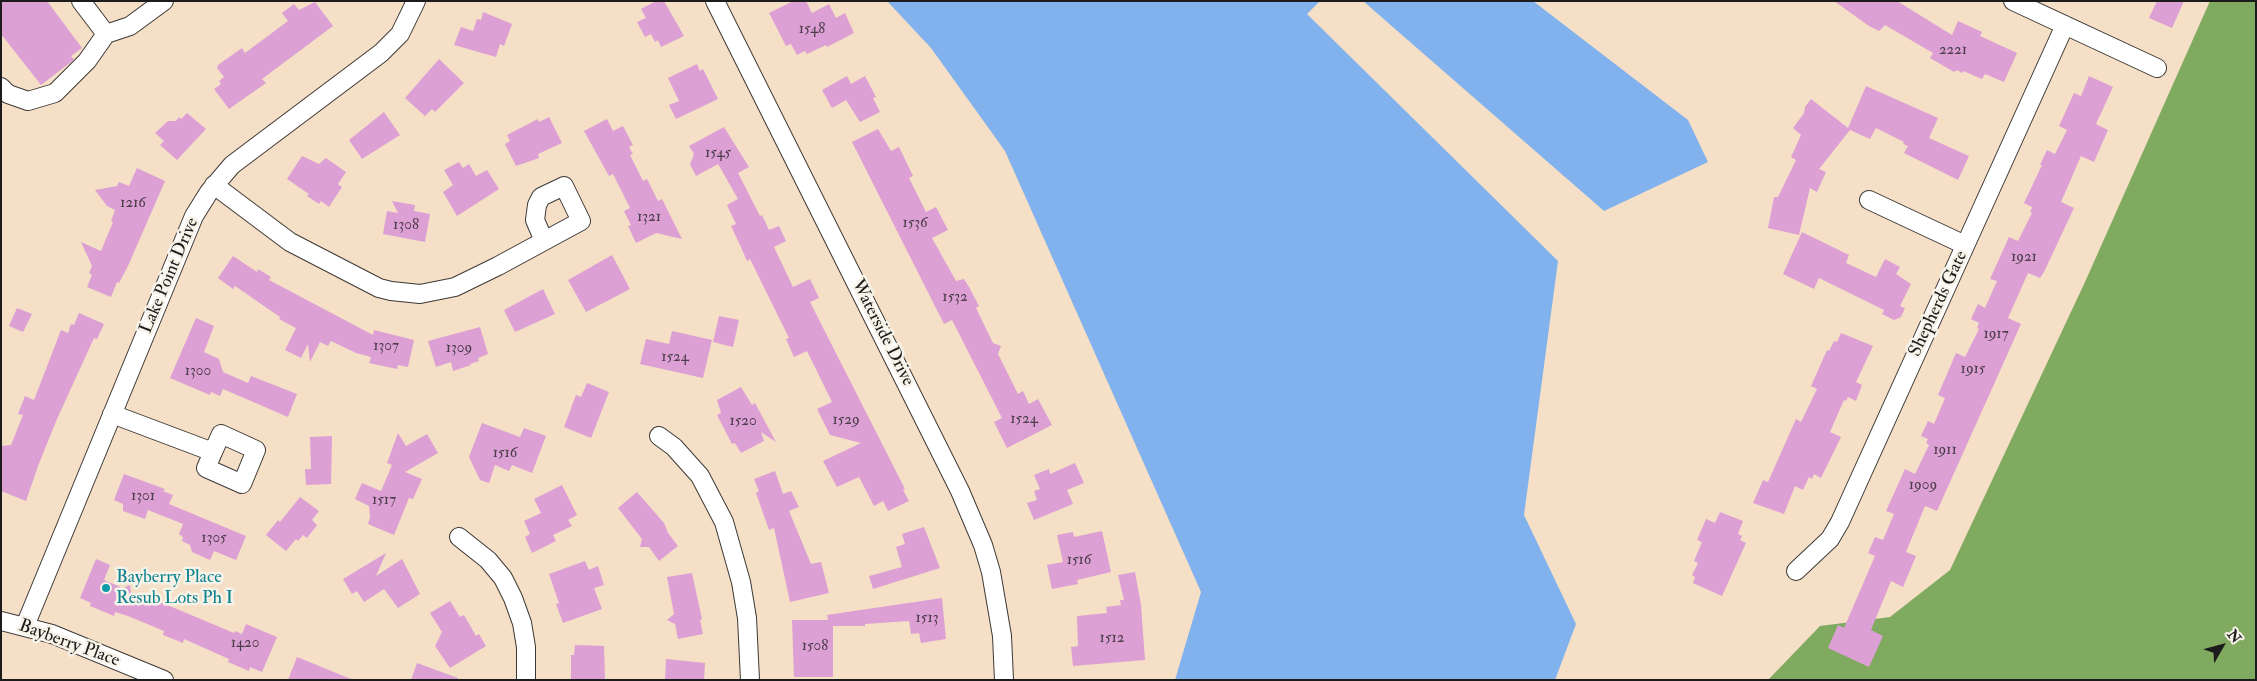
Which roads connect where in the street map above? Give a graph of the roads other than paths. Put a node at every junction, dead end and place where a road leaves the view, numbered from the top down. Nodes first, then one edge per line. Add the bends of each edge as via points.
1 (81, 1) edge
2 (164, 1) edge
3 (416, 1) edge
4 (715, 1) edge
5 (2013, 1) edge
6 (2065, 25) junction
7 (106, 34) junction
8 (2157, 68) dead end
9 (1, 87) edge
10 (214, 185) junction
11 (1869, 200) dead end
12 (544, 241) dead end
13 (1966, 245) junction
14 (112, 414) junction
15 (659, 436) dead end
16 (213, 452) dead end
17 (459, 537) dead end
18 (1796, 571) dead end
19 (1, 621) edge
20 (25, 626) junction
21 (164, 680) edge
22 (526, 680) edge
23 (750, 680) edge
24 (1004, 680) edge

1 - 7 street
2 - 7 street via 130,26
3 - 10 street, Lake Point Drive via 400,34 381,52 232,165
4 - 24 street, Waterside Drive via 960,491 983,545 1002,636
5 - 6 street
6 - 8 street
6 - 13 street, Shepherds Gate
7 - 9 street via 86,61 55,93 28,101 8,94
10 - 12 street via 290,242 391,292 420,294 455,287
10 - 14 street, Lake Point Drive via 194,216
11 - 13 street
13 - 18 street, Shepherds Gate via 1840,522 1830,539
14 - 16 street
14 - 20 street, Lake Point Drive
15 - 23 street via 674,447 700,476 724,522 748,618
17 - 22 street via 488,560 503,578 513,598 526,647
19 - 20 street, Bayberry Place
20 - 21 street, Bayberry Place via 101,652

